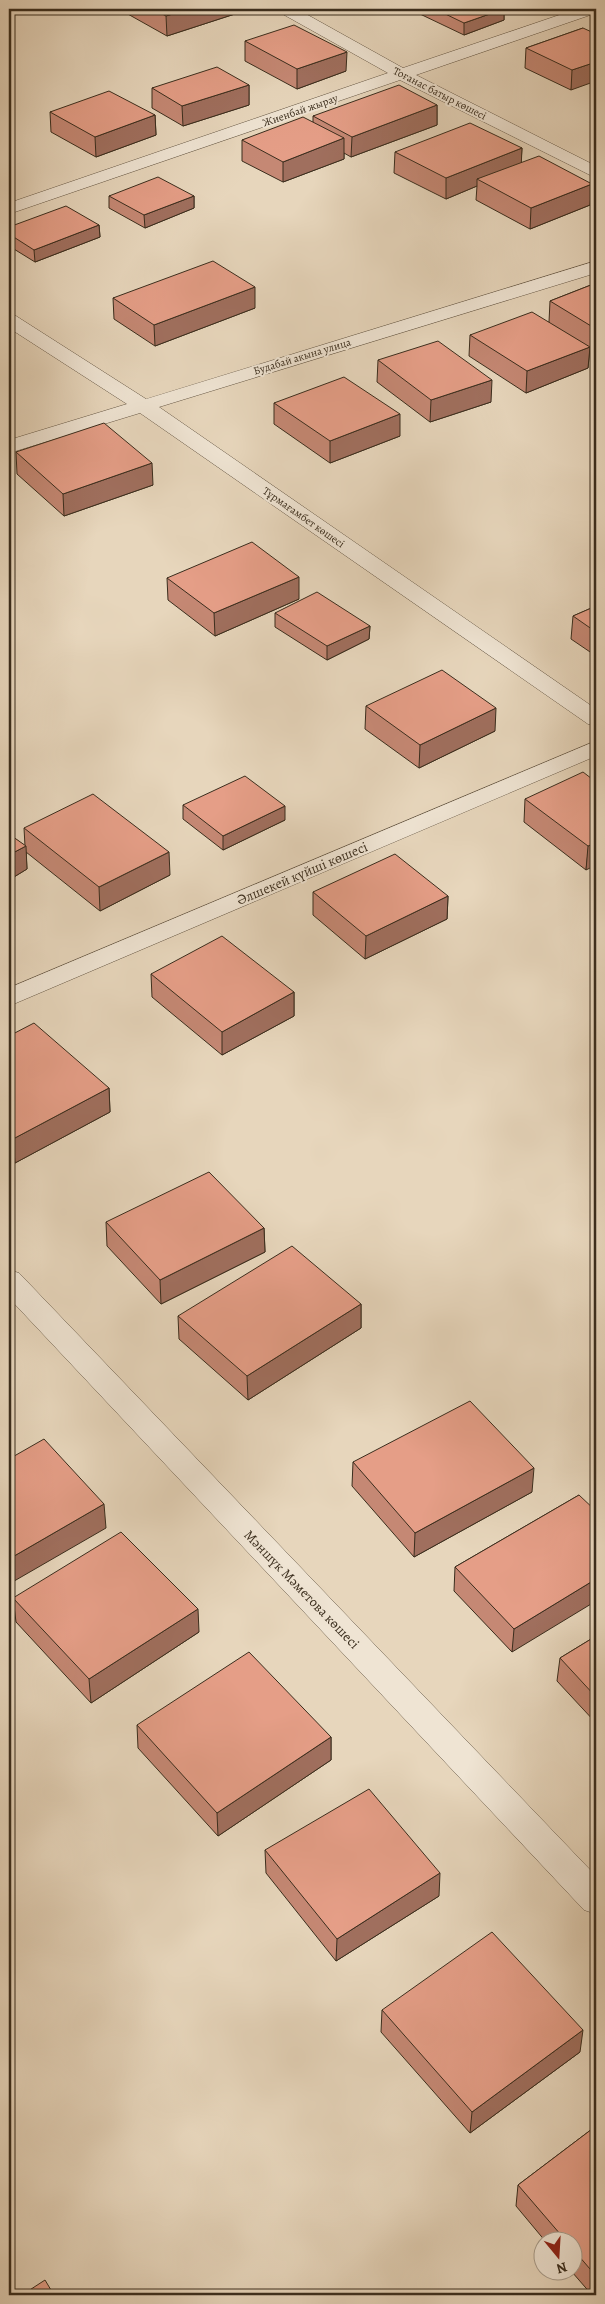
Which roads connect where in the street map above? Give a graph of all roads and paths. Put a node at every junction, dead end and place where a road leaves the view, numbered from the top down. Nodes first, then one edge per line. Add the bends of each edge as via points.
1 (286, 9) edge
2 (592, 9) edge
3 (403, 75) junction
4 (596, 173) edge
5 (9, 210) edge
6 (596, 267) edge
7 (9, 320) edge
8 (142, 405) junction
9 (9, 447) edge
10 (596, 719) edge
11 (596, 748) edge
12 (9, 998) edge
13 (9, 1280) edge
14 (596, 1898) edge

1 - 3 street, Тоғанас батыр көшесі
2 - 3 street, Жиенбай жырау
3 - 4 street, Тоғанас батыр көшесі
3 - 5 street, Жиенбай жырау
6 - 8 street, Будабай акына улица
7 - 8 street, Тұрмағамбет көшесі
8 - 9 street, Будабай акына улица
8 - 10 street, Тұрмағамбет көшесі
11 - 12 street, Әлшекей күйші көшесі
13 - 14 street, Мәншүк Мәметова көшесі

